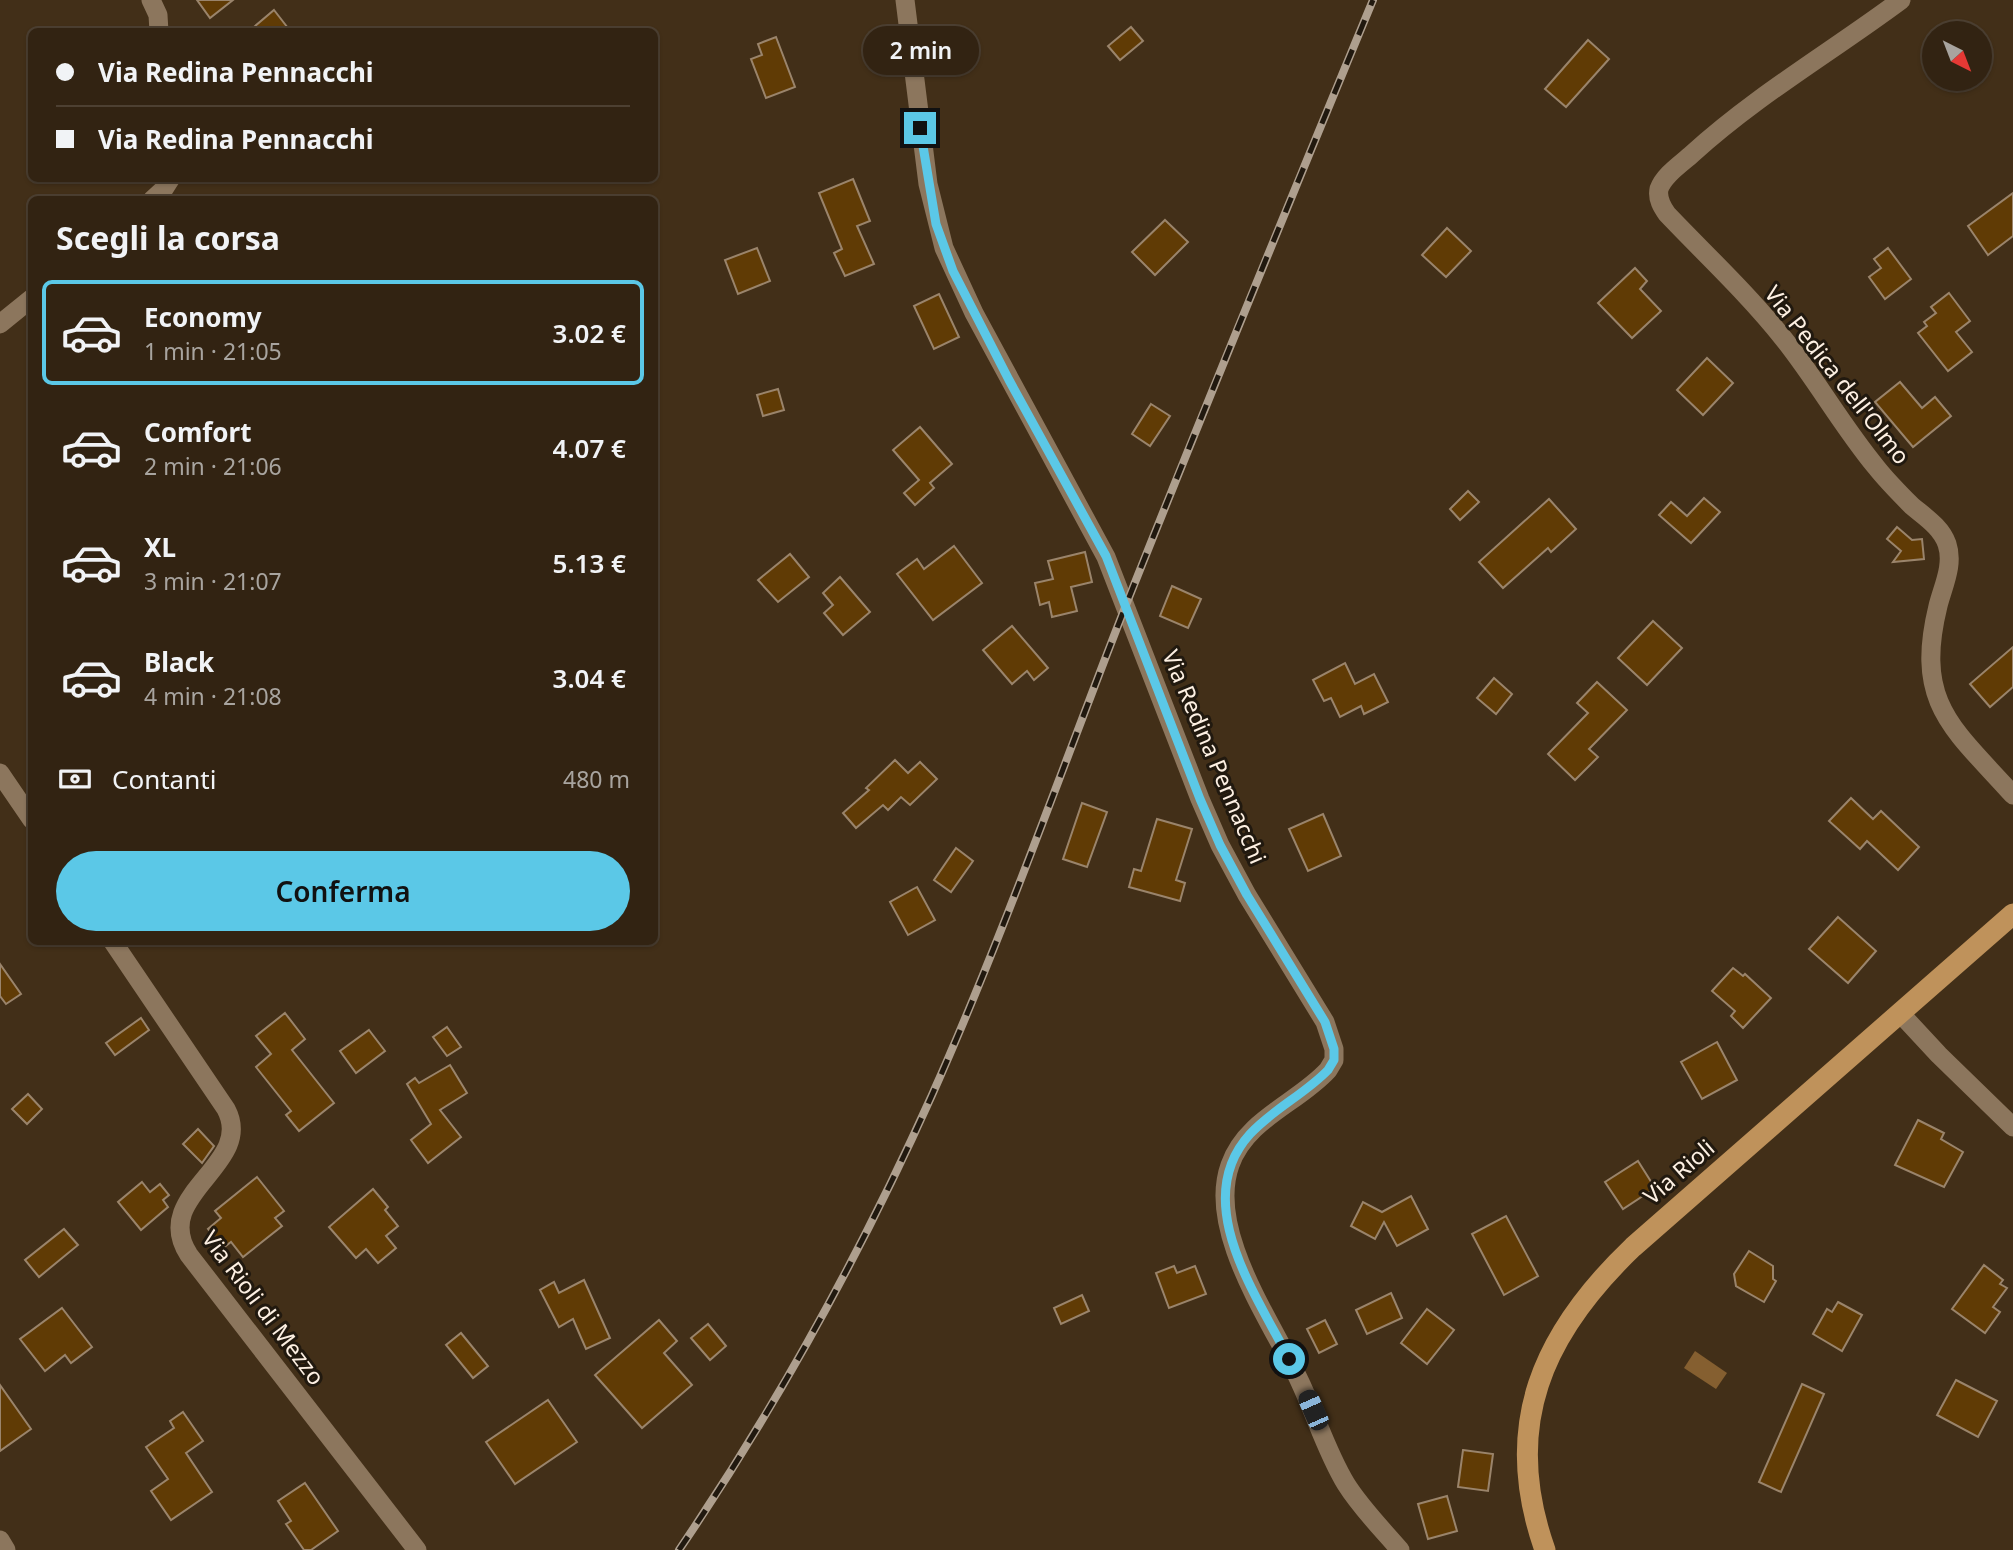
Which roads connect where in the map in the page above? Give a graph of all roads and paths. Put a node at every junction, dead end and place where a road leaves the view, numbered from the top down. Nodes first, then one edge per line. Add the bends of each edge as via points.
1 (150, 0) edge
2 (905, 0) edge
3 (1901, 0) edge
4 (159, 28) edge
5 (168, 182) edge
6 (156, 196) edge
7 (28, 301) edge
8 (0, 324) edge
9 (0, 773) edge
10 (2013, 795) edge
11 (28, 814) edge
12 (2013, 914) edge
13 (115, 945) edge
14 (1900, 1013) junction
15 (2013, 1127) edge
16 (0, 1541) edge
17 (6, 1550) edge
18 (418, 1550) edge
19 (1400, 1550) edge
20 (1545, 1550) edge

1 - 4 street
2 - 19 street, Via Redina Pennacchi via 928,184 948,260 1106,556 1220,845 1320,1011 1332,1040 1334,1060 1328,1070 1263,1121 1237,1151 1227,1174 1224,1206 1247,1276 1337,1468 1360,1504
3 - 10 street, Via Pedica dell'Olmo via 1722,127 1667,176 1659,200 1783,338 1877,468 1941,531 1950,558 1933,633 1933,688 1952,726
5 - 6 street
7 - 8 street
9 - 11 street
12 - 14 main road, Via Rioli
13 - 18 street, Via Rioli di Mezzo via 231,1121 228,1147 184,1212 182,1242
14 - 15 street
14 - 20 main road, Via Rioli via 1633,1247 1569,1321 1543,1372 1528,1433 1529,1481
16 - 17 street

